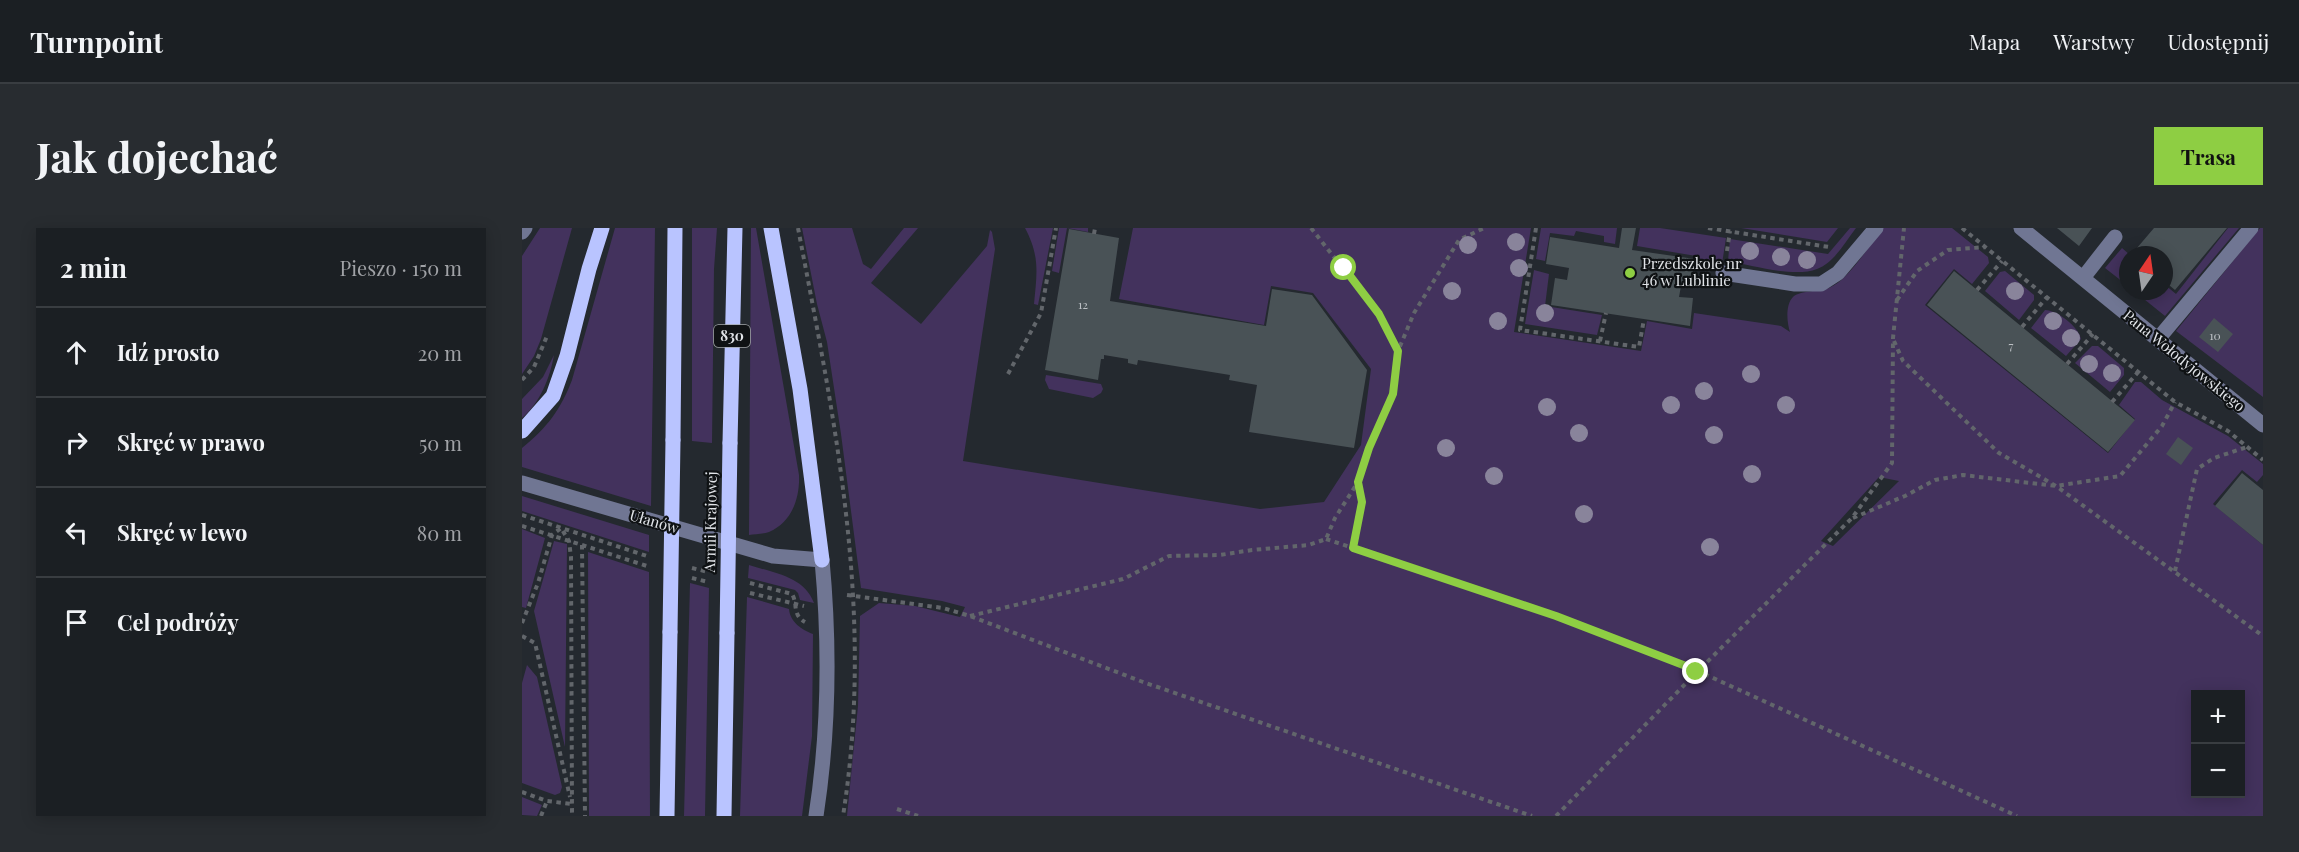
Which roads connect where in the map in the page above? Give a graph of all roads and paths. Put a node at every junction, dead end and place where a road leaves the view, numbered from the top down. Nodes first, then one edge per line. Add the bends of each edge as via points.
1 (525, 228) edge
2 (602, 228) edge
3 (675, 228) edge
4 (735, 228) edge
5 (771, 228) edge
6 (798, 228) edge
7 (1056, 228) edge
8 (1095, 228) edge
9 (1311, 228) edge
10 (1484, 228) edge
11 (1536, 228) edge
12 (1708, 228) edge
13 (1876, 228) edge
14 (1904, 228) edge
15 (1962, 228) edge
16 (2021, 228) edge
17 (2251, 228) edge
18 (522, 232) edge
19 (1094, 234) dead end
20 (2115, 237) dead end
21 (1834, 241) dead end
22 (1985, 247) junction
23 (2002, 261) junction
24 (1723, 273) dead end
25 (2083, 278) junction
26 (1977, 290) dead end
27 (2047, 297) junction
28 (1895, 302) junction
29 (1606, 313) dead end
30 (1644, 319) dead end
31 (2022, 327) dead end
32 (2093, 334) junction
33 (1893, 338) junction
34 (2158, 339) junction
35 (1600, 341) junction
36 (543, 346) dead end
37 (1398, 351) junction
38 (2067, 364) dead end
39 (2139, 371) junction
40 (1008, 374) dead end
41 (522, 380) edge
42 (2112, 402) dead end
43 (2175, 402) junction
44 (2263, 425) edge
45 (522, 431) edge
46 (2247, 447) junction
47 (2263, 460) edge
48 (1358, 482) junction
49 (522, 483) edge
50 (2056, 486) junction
51 (522, 515) edge
52 (1852, 518) junction
53 (522, 526) edge
54 (561, 528) junction
55 (552, 535) junction
56 (1326, 539) junction
57 (569, 541) junction
58 (1353, 548) junction
59 (661, 560) dead end
60 (822, 560) junction
61 (682, 565) dead end
62 (2175, 571) junction
63 (716, 574) dead end
64 (748, 582) dead end
65 (854, 596) junction
66 (846, 602) dead end
67 (970, 616) junction
68 (522, 623) edge
69 (828, 624) junction
70 (522, 636) edge
71 (2263, 636) edge
72 (1696, 672) junction
73 (522, 792) edge
74 (547, 801) junction
75 (572, 805) junction
76 (897, 809) dead end
77 (541, 816) edge
78 (572, 816) edge
79 (585, 816) edge
80 (668, 816) edge
81 (724, 816) edge
82 (816, 816) edge
83 (843, 816) edge
84 (918, 816) edge
85 (1532, 816) edge
86 (1556, 816) edge
87 (2017, 816) edge

1 - 18 street
2 - 45 main road via 553,396
3 - 80 main road, bridge
4 - 81 main road, Armii Krajowej / 830, bridge
5 - 60 main road via 800,389
6 - 65 path via 840,459
7 - 40 path via 1041,313
8 - 19 path
9 - 37 path via 1379,314
10 - 37 path via 1459,240 1414,313
11 - 35 path via 1520,330
12 - 21 path via 1829,247
13 - 24 street via 1838,273 1821,284
14 - 28 path
15 - 22 path
16 - 25 street, Pana Wołodyjowskiego
17 - 34 street
20 - 25 street
22 - 23 path
22 - 28 path via 1948,250 1917,271
23 - 26 path
23 - 27 path
25 - 34 street, Pana Wołodyjowskiego
27 - 31 path
27 - 32 path
28 - 33 path
29 - 35 path
30 - 35 path via 1639,347
32 - 38 path
32 - 39 path
33 - 50 path via 1903,361 1999,453
33 - 52 path via 1892,463
34 - 44 street, Pana Wołodyjowskiego
36 - 41 path via 534,367
37 - 48 path via 1393,394
39 - 42 path
39 - 43 path
43 - 46 path via 2228,431
43 - 50 path via 2162,426 2120,476
46 - 47 path
46 - 62 path via 2214,458 2197,469
48 - 56 path
48 - 58 path via 1362,502
49 - 60 street, Ułanów via 773,556
50 - 52 path via 1964,475 1935,480
50 - 62 path
51 - 54 path
52 - 72 path
53 - 55 path
54 - 55 path
54 - 57 path
54 - 59 path
55 - 57 path
55 - 68 path
56 - 58 path
56 - 67 path via 1309,545 1220,555 1169,556 1123,579
57 - 75 path
57 - 79 path via 582,545
58 - 72 path via 1556,616
60 - 69 street
61 - 63 path
62 - 71 path
64 - 69 path via 792,594 799,618
65 - 66 path via 846,595
65 - 67 path via 943,608
65 - 83 path via 854,714
67 - 85 path via 1143,682
69 - 82 street via 826,741
70 - 75 path via 535,643
72 - 86 path
72 - 87 path
73 - 74 path
74 - 75 path
74 - 77 path
75 - 78 path
76 - 84 path

